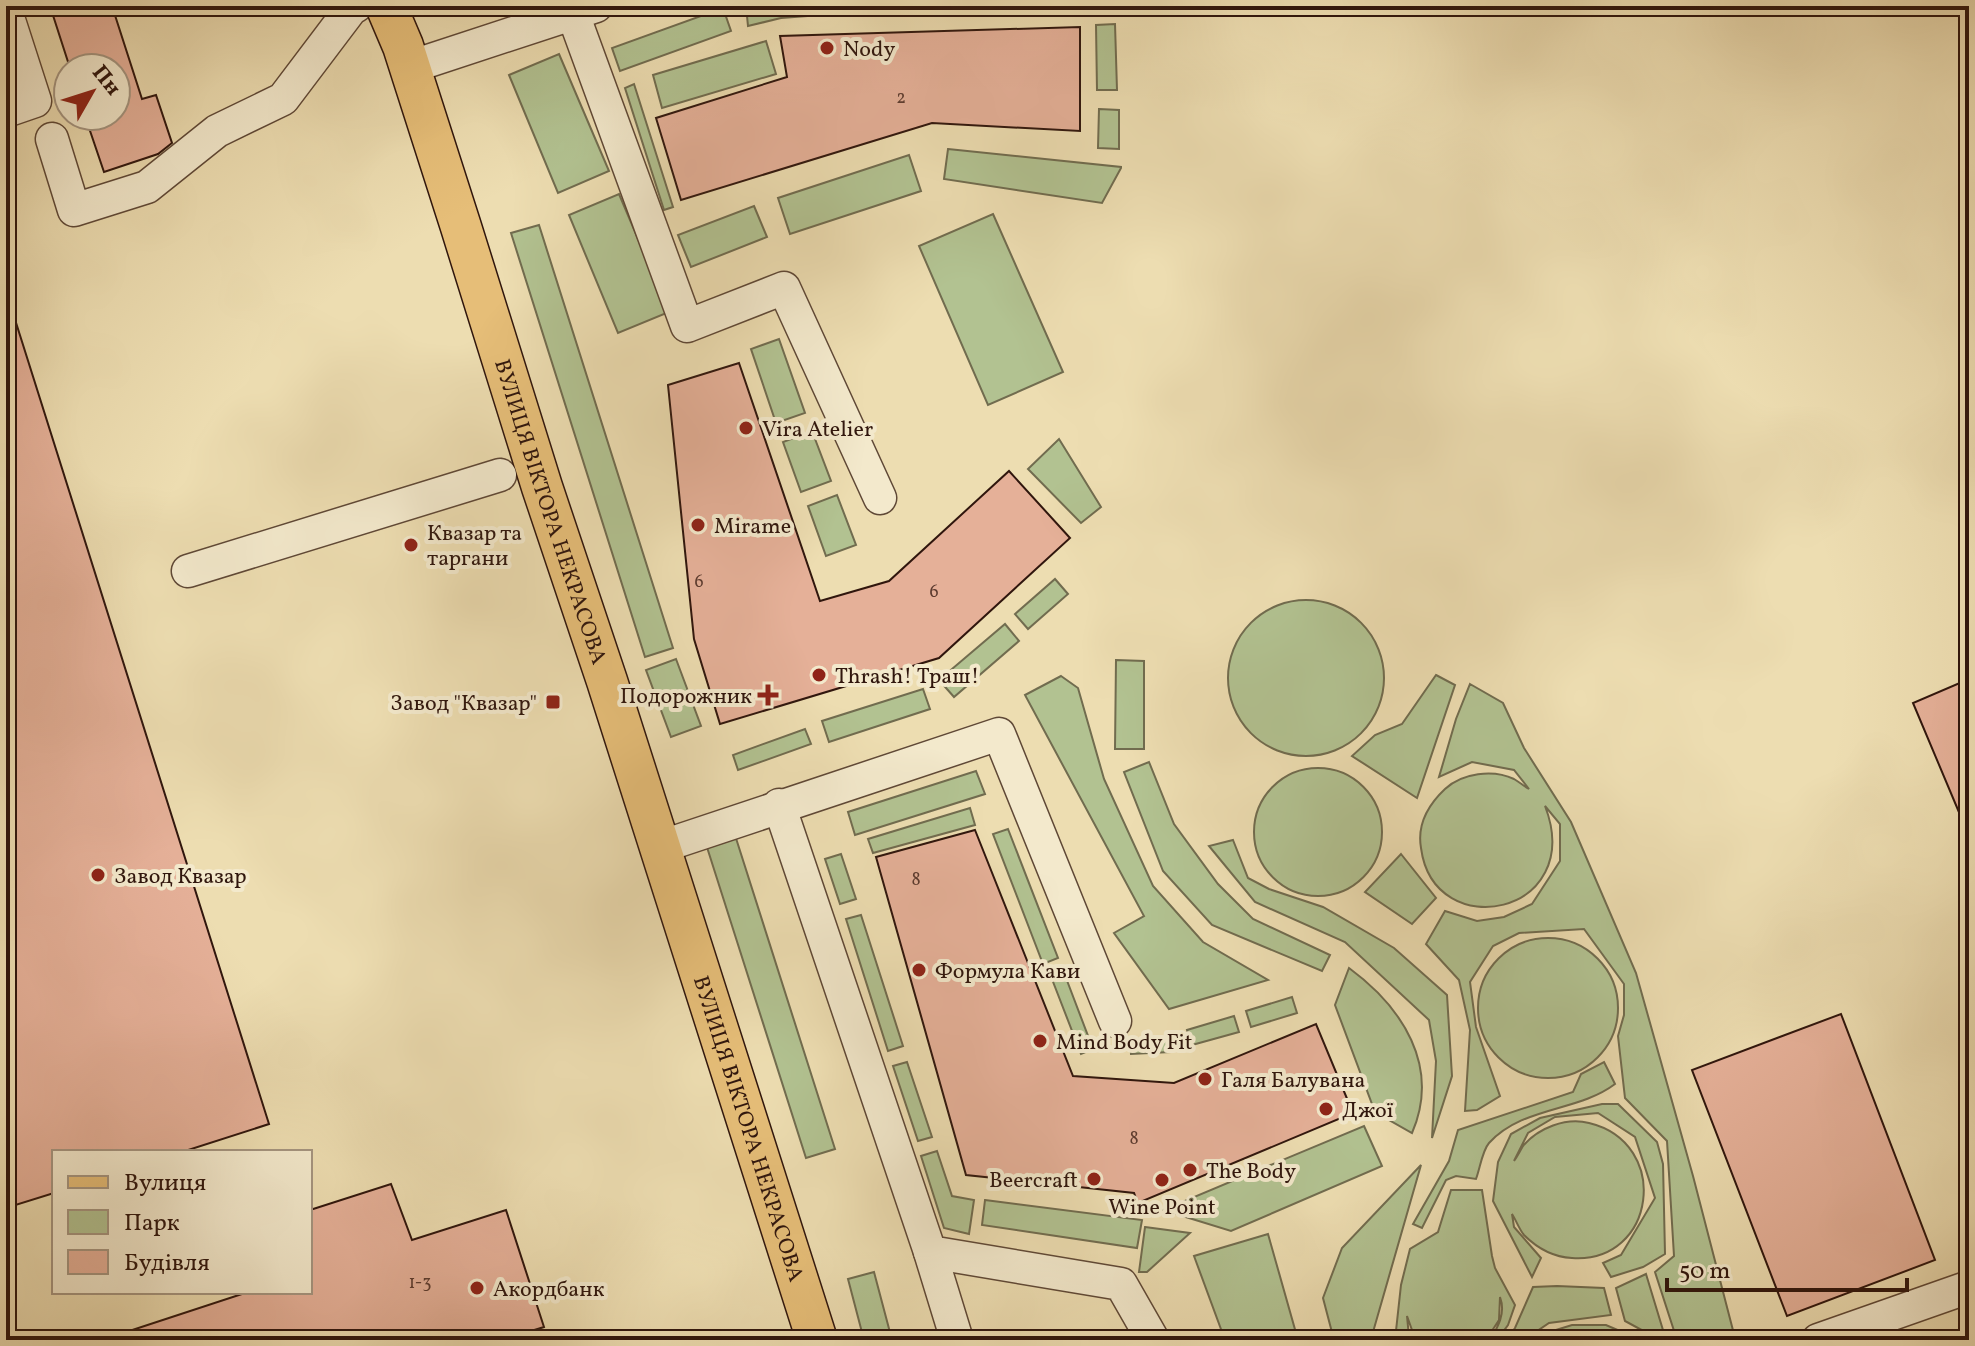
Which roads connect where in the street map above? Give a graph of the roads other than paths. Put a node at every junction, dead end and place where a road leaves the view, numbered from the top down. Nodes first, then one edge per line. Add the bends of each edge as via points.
1 (356, 6) edge
2 (386, 6) edge
3 (564, 9) edge
4 (6, 11) edge
5 (410, 67) junction
6 (6, 111) edge
7 (52, 139) dead end
8 (500, 475) dead end
9 (880, 498) dead end
10 (188, 571) dead end
11 (779, 805) junction
12 (660, 847) junction
13 (1115, 1021) dead end
14 (930, 1252) junction
15 (1969, 1287) edge
16 (817, 1340) edge
17 (957, 1340) edge
18 (1153, 1340) edge
19 (1818, 1340) edge

1 - 7 lane via 283,99 217,131 147,187 74,210
2 - 5 main road, ВУЛИЦЯ ВІКТОРА НЕКРАСОВА
3 - 5 lane
3 - 9 lane via 687,326 784,288
4 - 6 lane via 35,101
5 - 12 main road, ВУЛИЦЯ ВІКТОРА НЕКРАСОВА
8 - 10 lane
11 - 12 lane
11 - 13 lane via 999,734
11 - 14 lane
12 - 16 main road, ВУЛИЦЯ ВІКТОРА НЕКРАСОВА
14 - 17 lane
14 - 18 lane via 1121,1284
15 - 19 lane

